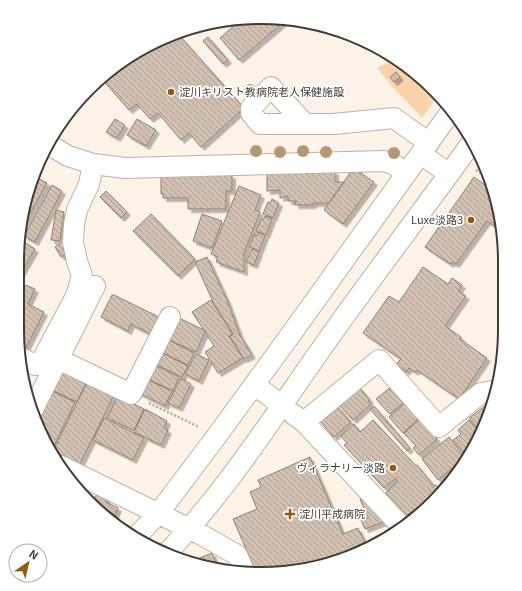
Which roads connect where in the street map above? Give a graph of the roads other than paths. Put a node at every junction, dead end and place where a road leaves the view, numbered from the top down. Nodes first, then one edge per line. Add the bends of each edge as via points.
1 (448, 116) edge
2 (304, 124) dead end
3 (53, 147) edge
4 (469, 147) edge
5 (425, 148) junction
6 (93, 164) junction
7 (406, 174) junction
8 (449, 174) junction
9 (95, 286) dead end
10 (170, 318) dead end
11 (58, 359) junction
12 (26, 360) edge
13 (29, 377) edge
14 (254, 384) junction
15 (45, 385) junction
16 (490, 391) edge
17 (36, 403) edge
18 (293, 414) junction
19 (71, 471) edge
20 (158, 514) junction
21 (398, 523) edge
22 (189, 530) junction
23 (139, 533) edge
24 (171, 549) edge
25 (242, 566) edge

1 - 5 street
2 - 5 street via 394,118
3 - 6 street via 68,156
4 - 8 street
5 - 7 street
5 - 8 street
6 - 7 street via 125,168 384,161
6 - 12 street via 89,184 77,210 74,225 73,242 82,276 76,296 40,364 35,365
7 - 14 street
8 - 18 street via 344,318
9 - 11 street
10 - 11 street via 130,394
11 - 15 street
13 - 15 street
14 - 18 street
14 - 20 street
15 - 17 street
16 - 18 street via 481,393 439,427 379,360
18 - 21 street
18 - 22 street
19 - 20 street
20 - 22 street
20 - 23 street
22 - 24 street
22 - 25 street via 237,555

